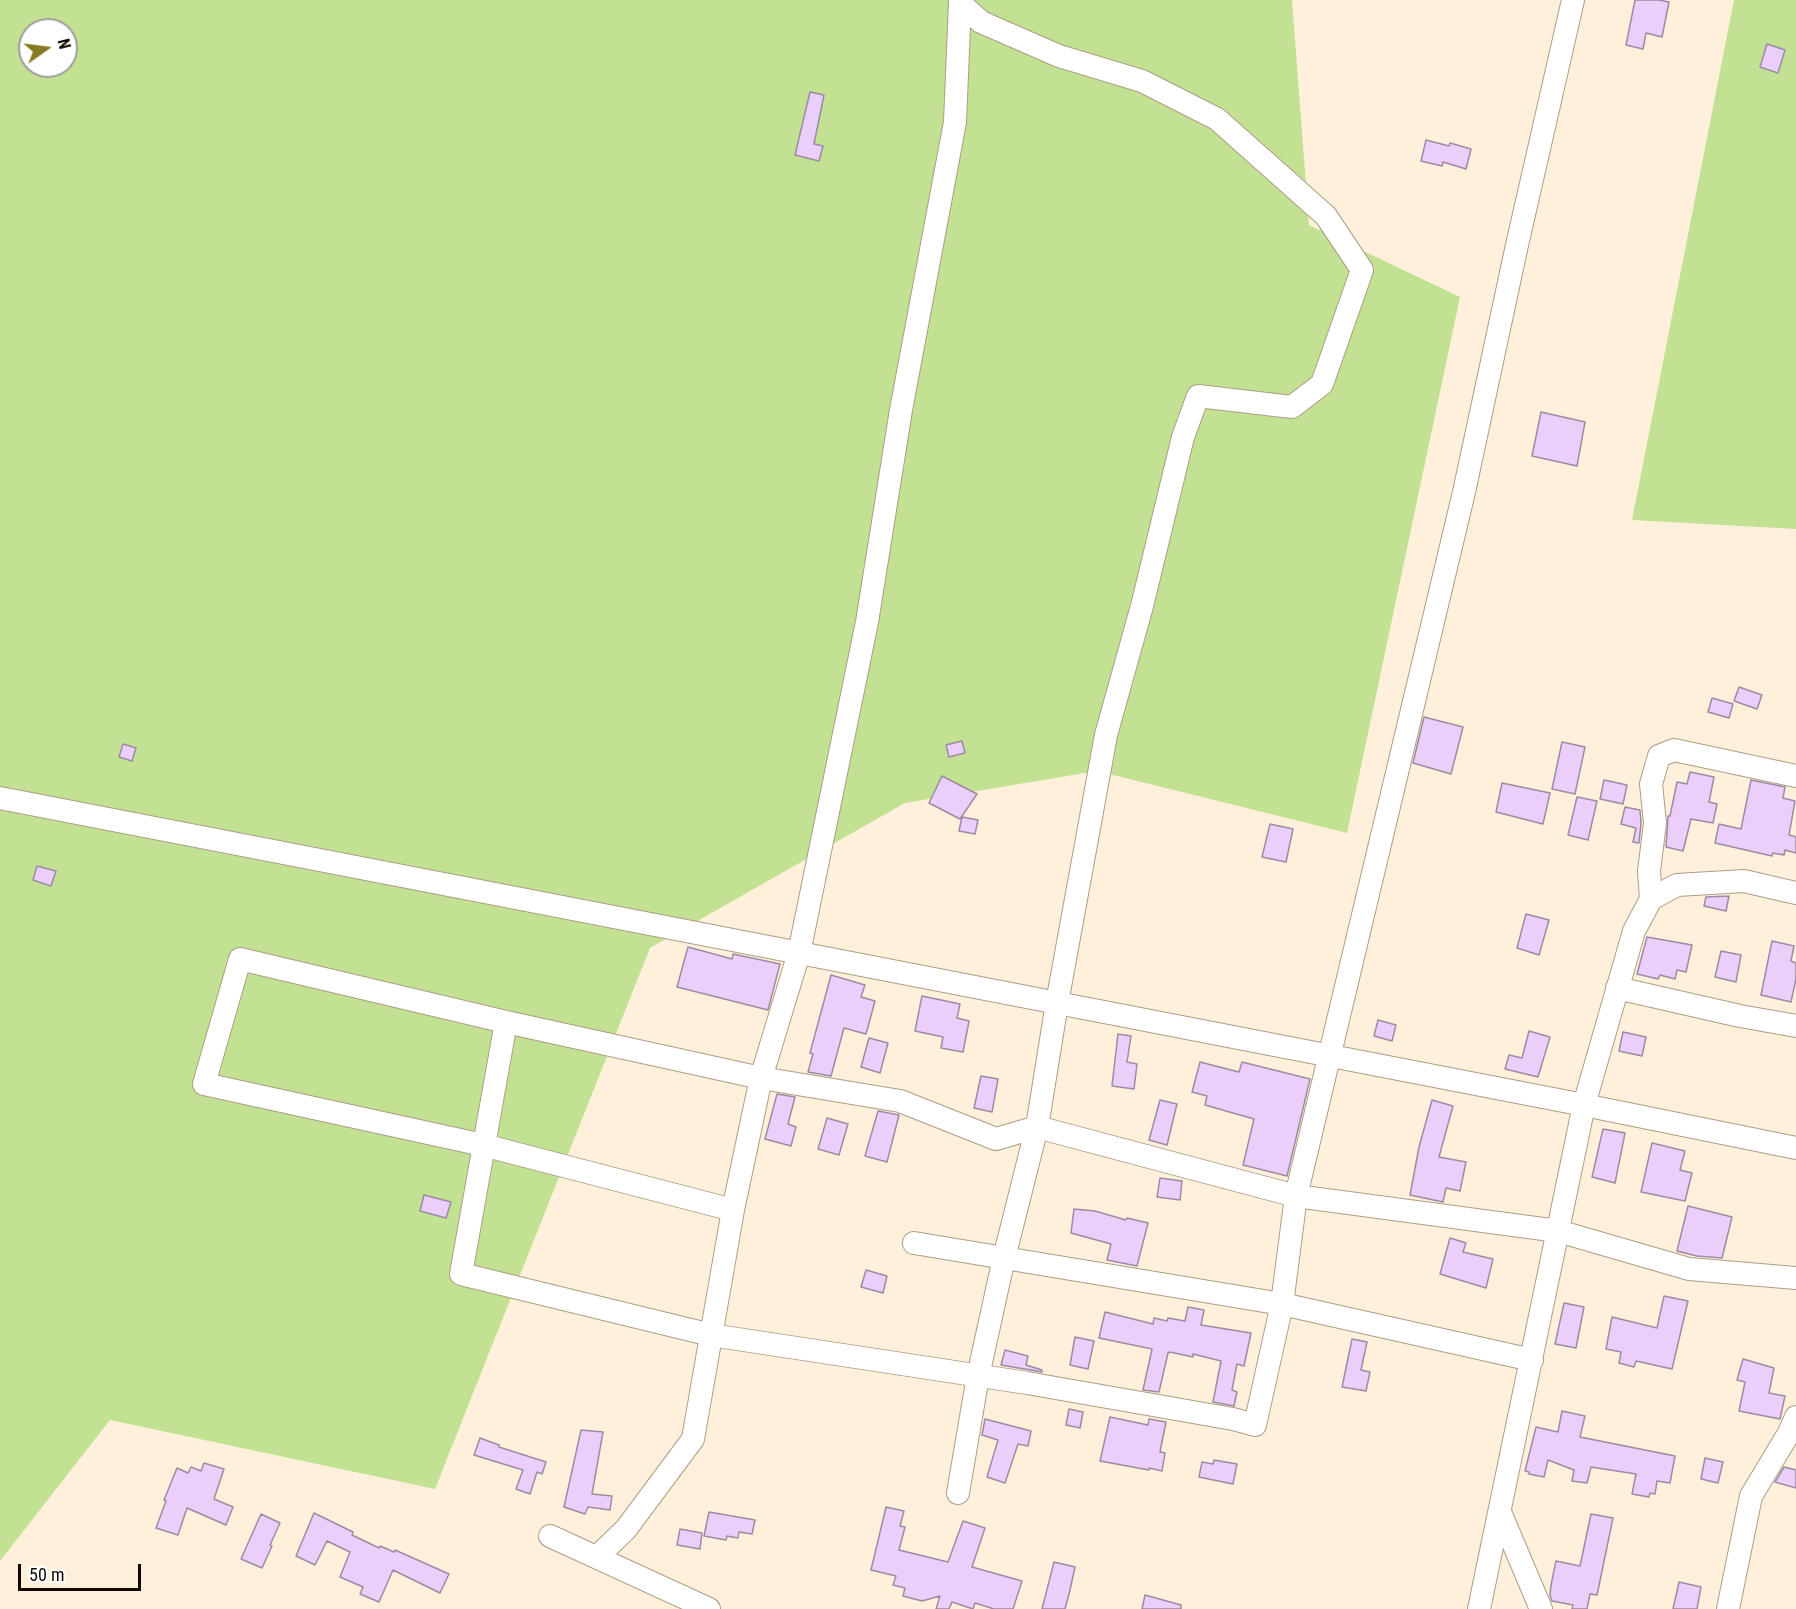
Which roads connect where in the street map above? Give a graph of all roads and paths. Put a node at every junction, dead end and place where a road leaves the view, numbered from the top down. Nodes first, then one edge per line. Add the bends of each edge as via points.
1 (1573, 0) edge
2 (1796, 776) edge
3 (0, 798) edge
4 (1796, 893) edge
5 (1651, 899) junction
6 (799, 953) junction
7 (1617, 988) junction
8 (1057, 1003) junction
9 (506, 1022) junction
10 (1796, 1026) edge
11 (1328, 1055) junction
12 (761, 1078) junction
13 (1584, 1105) junction
14 (1037, 1127) junction
15 (483, 1145) junction
16 (1796, 1148) edge
17 (1296, 1196) junction
18 (734, 1210) junction
19 (1558, 1231) junction
20 (914, 1243) dead end
21 (1004, 1258) junction
22 (1796, 1278) edge
23 (1282, 1304) junction
24 (711, 1335) junction
25 (1532, 1360) junction
26 (978, 1376) junction
27 (1796, 1417) edge
28 (958, 1492) dead end
29 (1500, 1512) junction
30 (550, 1536) dead end
31 (597, 1557) junction
32 (709, 1609) edge
33 (1479, 1609) edge
34 (1541, 1609) edge
35 (1728, 1609) edge

1 - 11 street via 1464,492
2 - 5 street via 1674,750 1659,756 1652,784
3 - 6 street
4 - 5 street via 1744,881 1677,885
5 - 7 street via 1634,931
6 - 8 street
6 - 8 street via 867,622 901,410 955,122 960,3 981,22 1059,56 1142,81 1217,119 1326,216 1362,270 1322,384 1292,407 1198,396 1183,437 1106,735
6 - 12 street
7 - 10 street
7 - 13 street
8 - 11 street
8 - 14 street
9 - 12 street
9 - 15 street
9 - 15 street via 240,959 204,1084
11 - 13 street
11 - 17 street
12 - 14 street via 900,1101 996,1139
12 - 18 street
13 - 16 street
13 - 19 street
14 - 17 street
14 - 21 street
15 - 18 street
15 - 24 street via 462,1274
17 - 19 street
17 - 23 street
18 - 24 street
19 - 22 street via 1689,1269
19 - 25 street
20 - 21 street
21 - 23 street
21 - 26 street
23 - 25 street
23 - 26 street via 1255,1425
24 - 26 street
24 - 31 street via 693,1438 626,1528
25 - 29 street
26 - 28 street
27 - 35 street via 1751,1496
29 - 33 street
29 - 34 street
30 - 31 street
31 - 32 street

